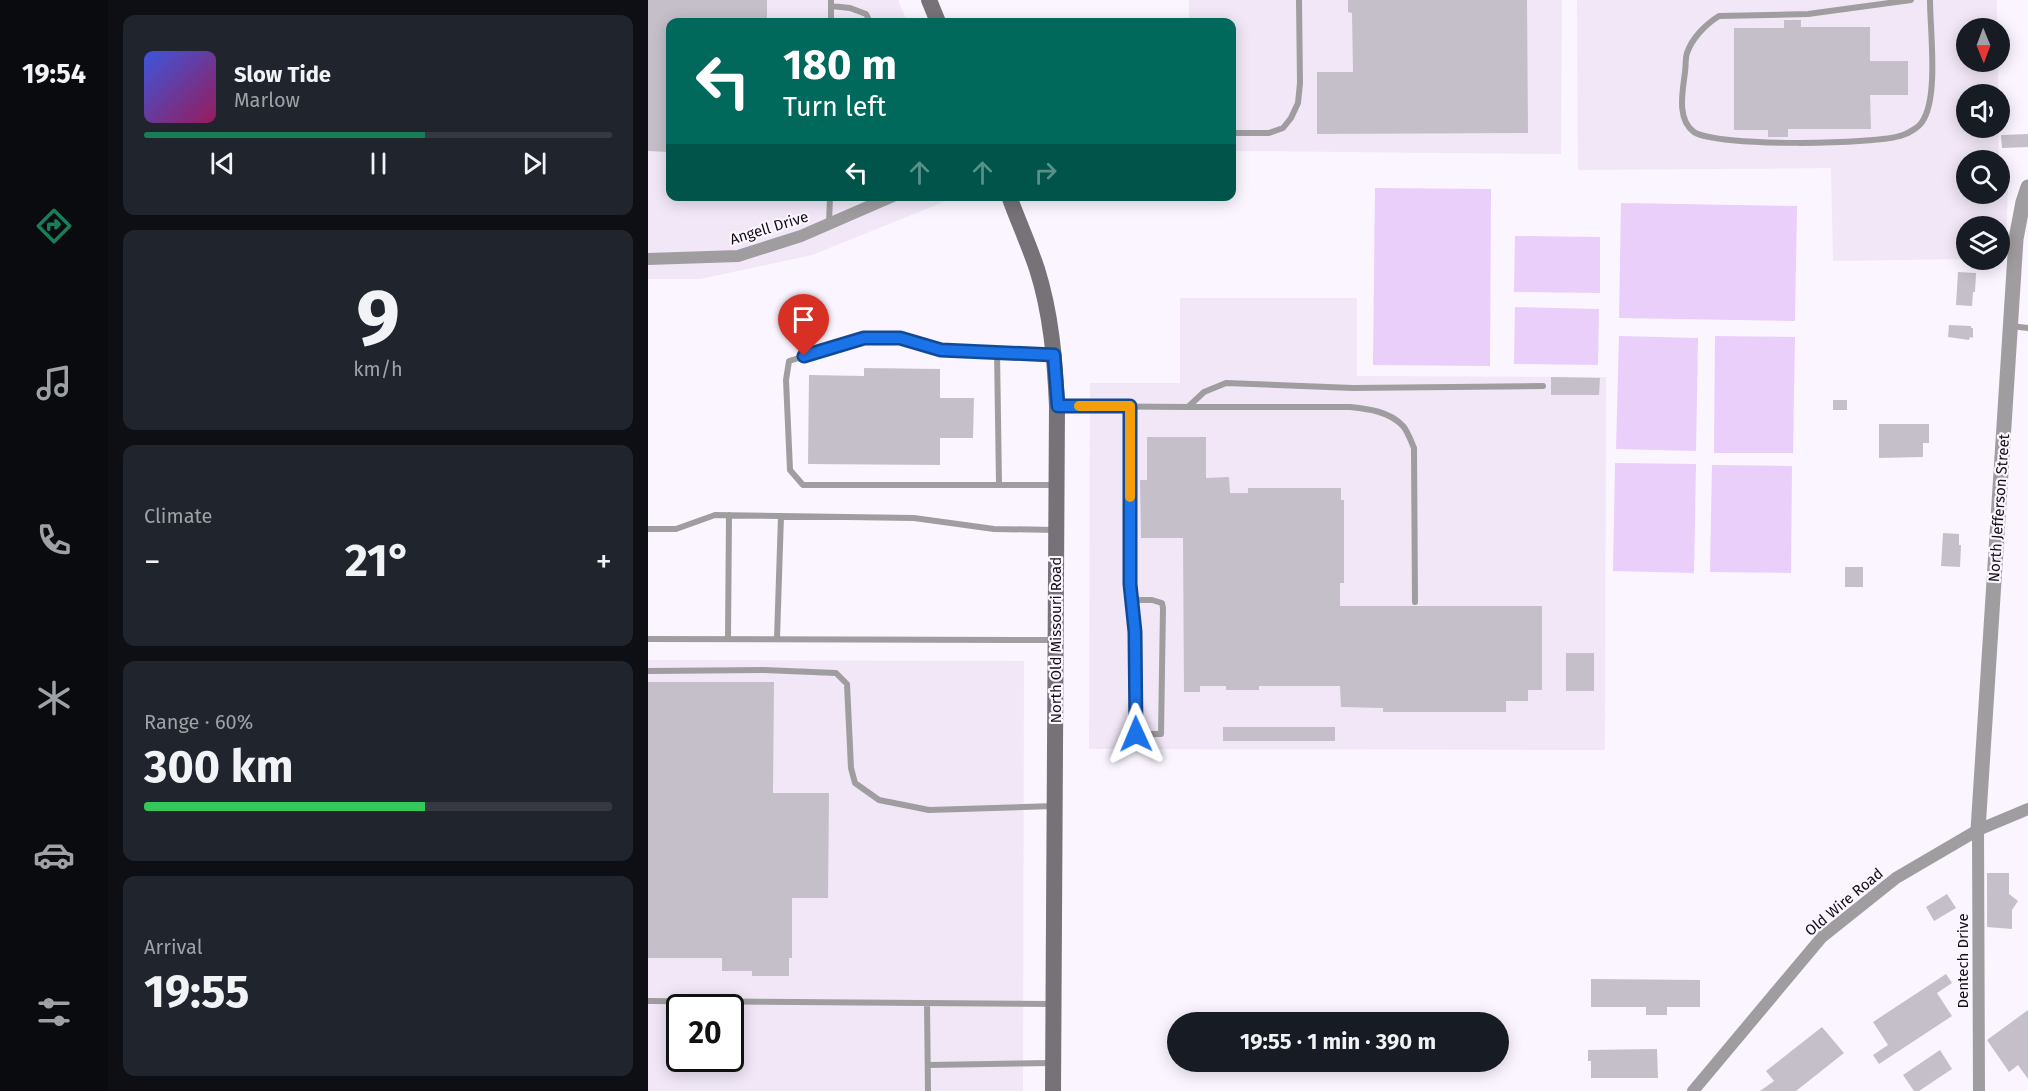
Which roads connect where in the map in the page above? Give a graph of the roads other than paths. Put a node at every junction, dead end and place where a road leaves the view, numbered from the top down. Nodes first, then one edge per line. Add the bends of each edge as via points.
1 (929, 0) edge
2 (1299, 0) edge
3 (1911, 0) edge
4 (1930, 0) edge
5 (831, 3) edge
6 (868, 18) edge
7 (936, 18) edge
8 (1236, 133) edge
9 (2028, 187) edge
10 (830, 201) edge
11 (882, 201) edge
12 (1011, 201) edge
13 (829, 224) junction
14 (648, 259) edge
15 (2011, 326) junction
16 (2028, 328) edge
17 (997, 352) junction
18 (1054, 355) junction
19 (1543, 386) dead end
20 (1058, 406) junction
21 (1130, 406) junction
22 (1188, 407) junction
23 (999, 484) junction
24 (1057, 485) junction
25 (729, 515) junction
26 (781, 516) junction
27 (648, 529) edge
28 (1057, 530) junction
29 (1132, 600) junction
30 (1415, 602) dead end
31 (728, 638) junction
32 (777, 638) junction
33 (648, 639) edge
34 (1056, 640) junction
35 (648, 671) edge
36 (1055, 807) junction
37 (2028, 809) edge
38 (1978, 830) junction
39 (648, 1001) edge
40 (927, 1004) junction
41 (1053, 1004) junction
42 (1053, 1063) junction
43 (928, 1065) junction
44 (928, 1091) edge
45 (1053, 1091) edge
46 (1692, 1091) edge
47 (1979, 1091) edge

1 - 7 main road
2 - 8 lane via 1300,83 1298,103 1291,118 1283,128 1269,133
3 - 4 lane via 1808,14 1719,16 1707,23 1687,53 1682,108 1687,123 1695,133 1753,142 1874,141 1904,135 1922,123 1927,109 1932,77
5 - 6 lane
9 - 15 street, North Jefferson Street via 2016,239
10 - 13 lane
11 - 13 street, Angell Drive
12 - 18 main road, North Old Missouri Road via 1037,270
13 - 14 street, Angell Drive via 738,256
15 - 16 lane
15 - 38 street, North Jefferson Street
17 - 18 lane
17 - 23 lane
17 - 23 lane via 941,350 900,338 864,338 789,361 786,380 790,470 803,485
18 - 20 main road, North Old Missouri Road
19 - 22 lane via 1353,388 1226,382 1204,392
20 - 21 lane
20 - 24 main road, North Old Missouri Road
21 - 22 lane
21 - 29 lane
22 - 30 lane via 1371,410 1390,416 1404,427 1414,448
23 - 24 lane
24 - 28 main road, North Old Missouri Road
25 - 26 lane
25 - 27 lane via 715,515 676,529
25 - 31 lane
26 - 28 lane via 914,518 994,529
26 - 32 lane
28 - 34 main road, North Old Missouri Road
29 - 29 lane via 1136,734 1161,734 1162,603
31 - 32 lane
31 - 33 lane
32 - 34 lane
34 - 36 main road, North Old Missouri Road
35 - 36 lane via 836,673 847,684 855,783 879,800 929,810
36 - 41 main road, North Old Missouri Road
37 - 38 street, Old Wire Road
38 - 46 street, Old Wire Road via 1896,878 1822,937
38 - 47 street, Dentech Drive
39 - 40 lane
40 - 41 lane
40 - 43 lane
41 - 42 main road, North Old Missouri Road
42 - 43 lane
42 - 45 main road, North Old Missouri Road
43 - 44 lane

